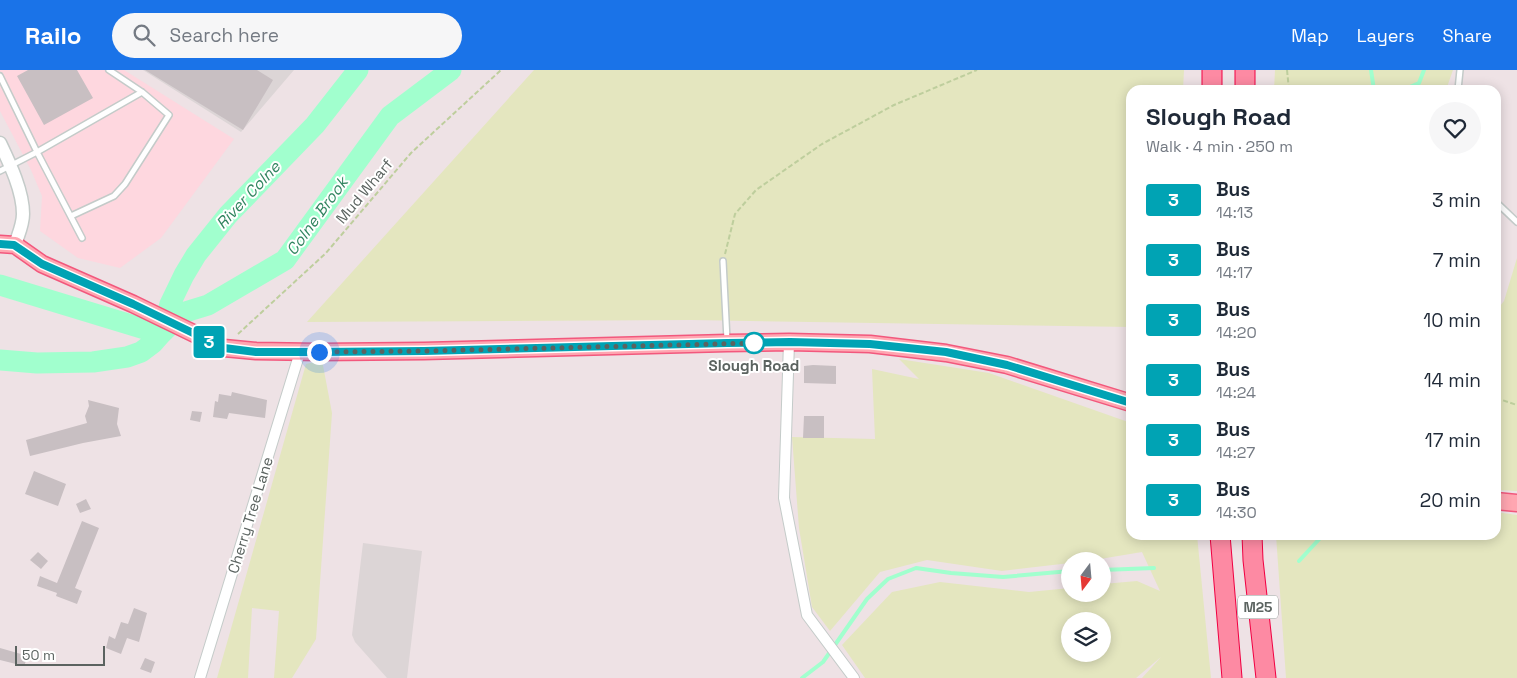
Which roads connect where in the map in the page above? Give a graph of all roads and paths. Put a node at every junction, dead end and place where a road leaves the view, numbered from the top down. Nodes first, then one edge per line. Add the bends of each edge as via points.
1 (110, 70) edge
2 (501, 70) edge
3 (977, 70) edge
4 (1212, 70) edge
5 (1246, 70) edge
6 (1287, 70) edge
7 (1460, 70) edge
8 (0, 76) edge
9 (1212, 85) edge
10 (1245, 85) edge
11 (1288, 85) edge
12 (1458, 85) edge
13 (142, 92) junction
14 (0, 143) edge
15 (37, 152) junction
16 (6, 169) edge
17 (1501, 207) edge
18 (71, 216) junction
19 (1517, 222) edge
20 (82, 238) dead end
21 (7, 245) edge
22 (723, 261) joint
23 (790, 342) junction
24 (727, 343) junction
25 (224, 348) junction
26 (300, 352) junction
27 (1501, 400) edge
28 (1126, 401) edge
29 (1517, 405) edge
30 (1501, 501) edge
31 (1517, 503) edge
32 (1220, 540) edge
33 (1252, 540) edge
34 (200, 678) edge
35 (854, 678) edge
36 (1232, 678) edge
37 (1266, 678) edge

1 - 13 lane
2 - 25 path, Mud Wharf via 411,153 326,253
3 - 22 path via 894,105 830,140 756,190 735,214
4 - 9 highway
5 - 10 highway
6 - 11 path
7 - 12 lane
8 - 15 lane
13 - 15 lane
13 - 18 lane via 169,115 114,196
14 - 16 street
15 - 16 lane
15 - 18 lane
16 - 21 street via 21,200 23,215 21,228
17 - 19 lane
18 - 20 lane
21 - 25 main road
22 - 24 lane
23 - 24 main road
23 - 28 main road via 870,344 946,352 1007,365
23 - 35 street via 784,498 807,615
24 - 26 main road
25 - 26 main road
26 - 34 street, Cherry Tree Lane
27 - 29 path
30 - 31 main road
32 - 36 highway, M25
33 - 37 highway, M25

